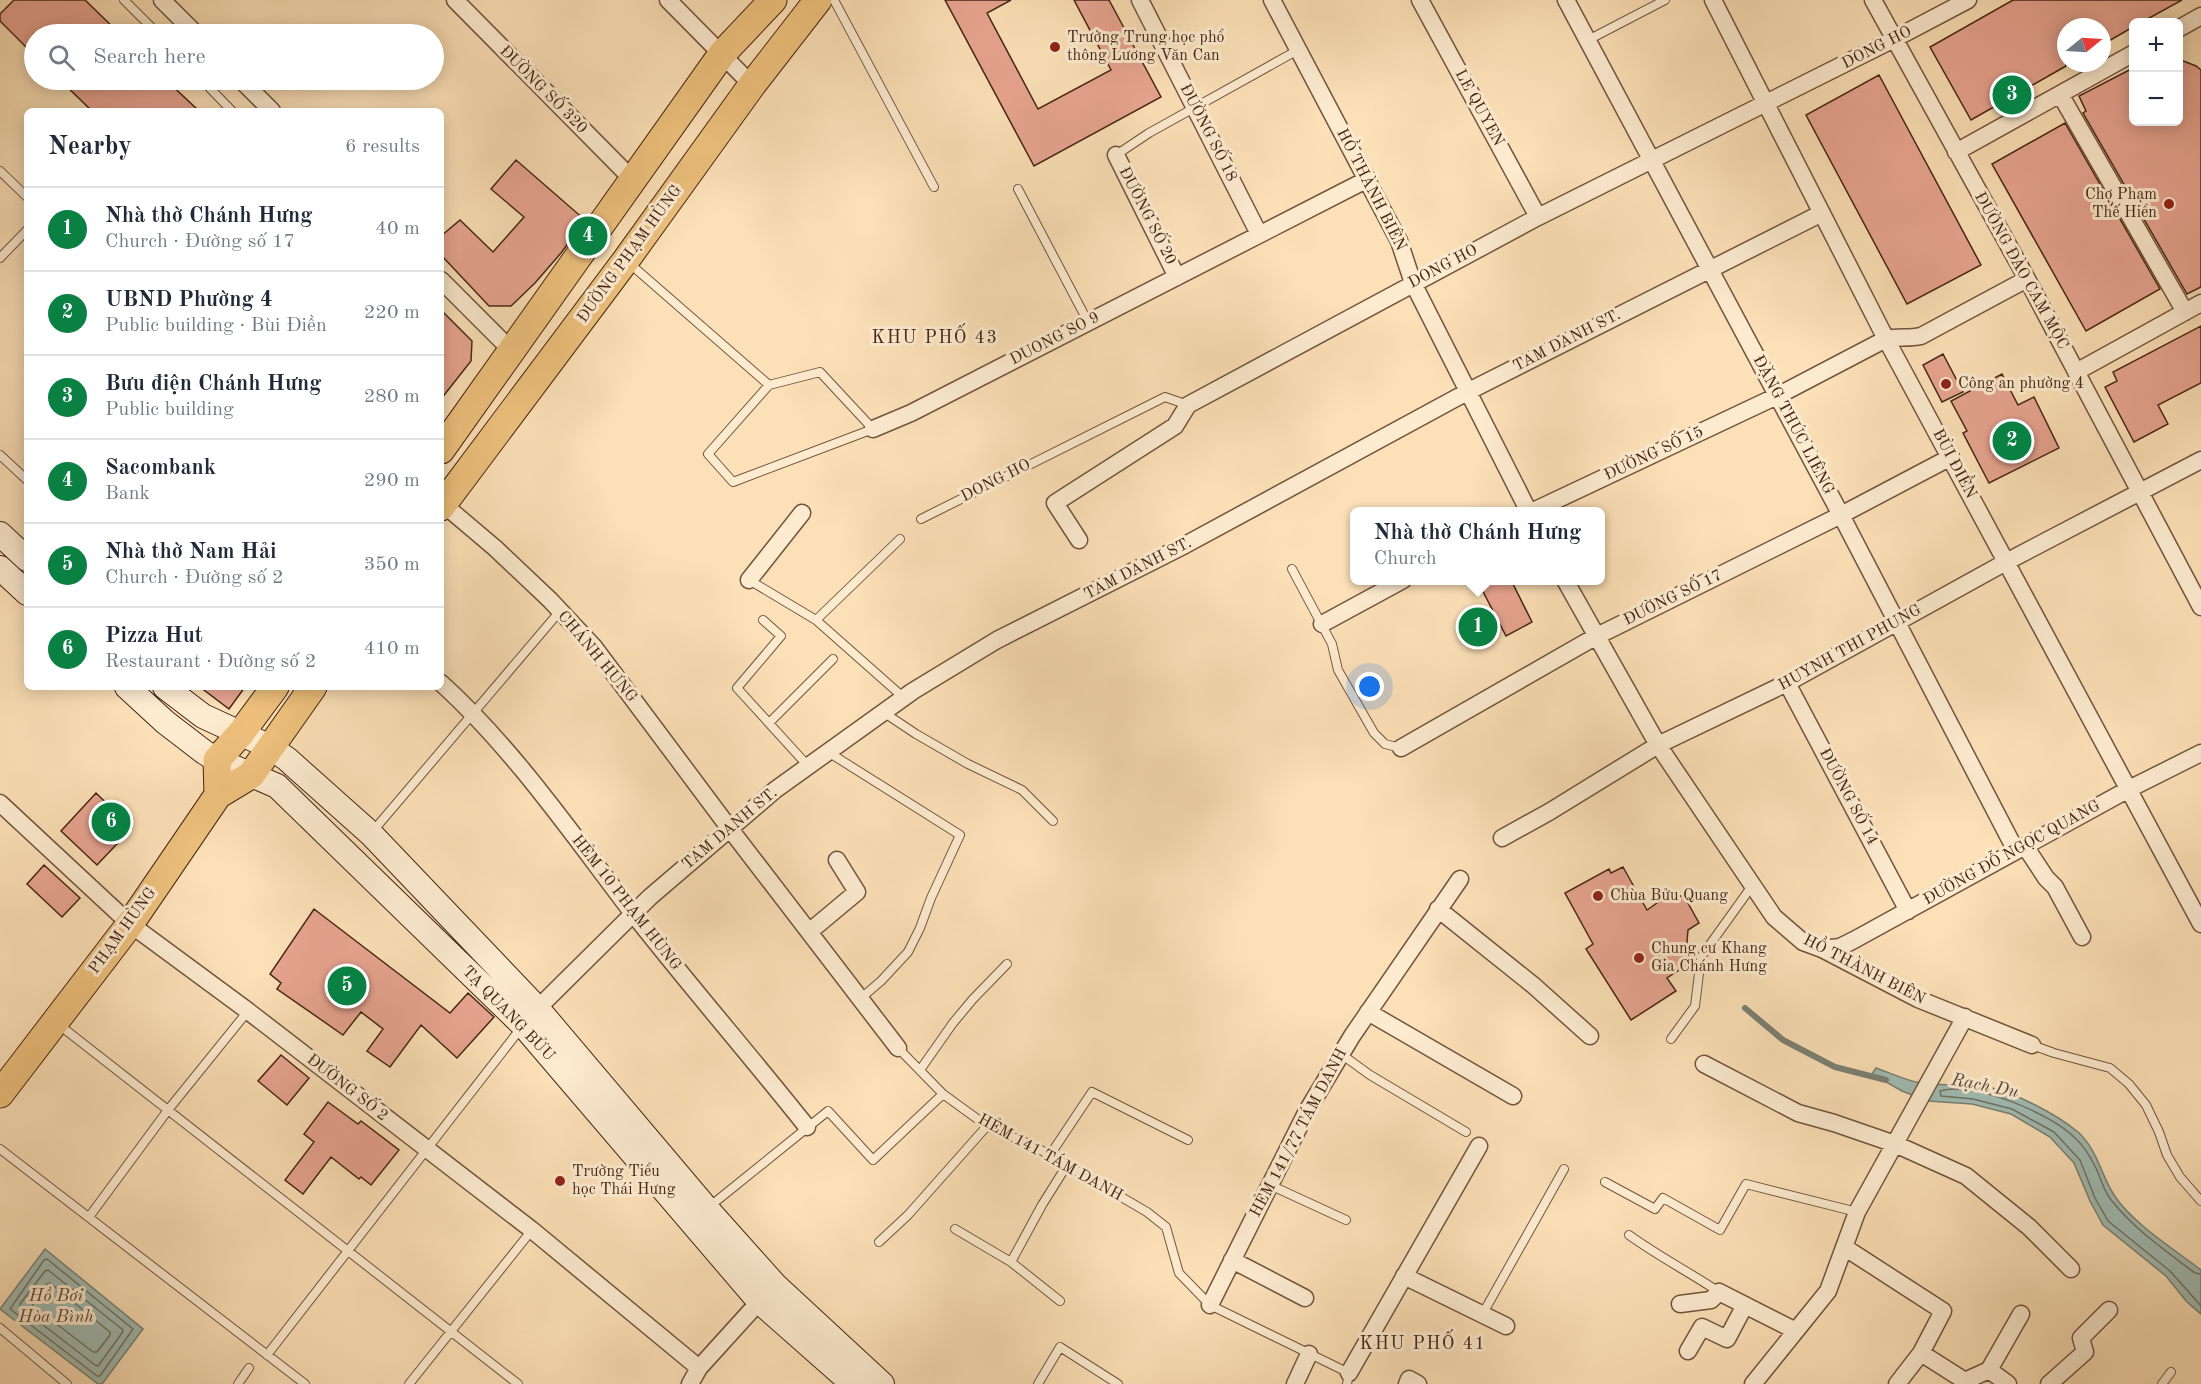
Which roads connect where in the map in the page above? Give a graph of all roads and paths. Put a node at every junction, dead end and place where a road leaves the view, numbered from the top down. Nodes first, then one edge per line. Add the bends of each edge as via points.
1 (124, 0) edge
2 (162, 0) edge
3 (455, 0) edge
4 (668, 0) edge
5 (773, 0) edge
6 (818, 0) edge
7 (834, 0) edge
8 (1140, 0) edge
9 (1272, 0) edge
10 (1420, 0) edge
11 (1566, 0) edge
12 (1665, 0) edge
13 (1713, 0) edge
14 (1874, 0) edge
15 (1968, 0) edge
16 (2201, 16) edge
17 (148, 24) edge
18 (186, 24) edge
19 (2183, 26) edge
20 (1894, 39) junction
21 (1588, 40) junction
22 (1298, 50) junction
23 (722, 54) junction
24 (2129, 56) edge
25 (752, 86) junction
26 (212, 90) edge
27 (251, 90) edge
28 (2060, 94) junction
29 (1766, 104) junction
30 (1195, 107) junction
31 (229, 108) edge
32 (269, 108) edge
33 (1956, 152) junction
34 (1116, 155) joint
35 (1652, 160) junction
36 (0, 171) edge
37 (632, 179) junction
38 (1368, 179) junction
39 (934, 187) dead end
40 (1018, 189) dead end
41 (24, 194) edge
42 (1822, 213) junction
43 (1538, 217) junction
44 (24, 233) edge
45 (1259, 234) junction
46 (0, 258) edge
47 (626, 261) junction
48 (1710, 269) junction
49 (1177, 277) junction
50 (2026, 279) junction
51 (444, 283) edge
52 (1413, 283) junction
53 (2201, 303) edge
54 (2185, 312) junction
55 (1088, 322) junction
56 (1886, 339) junction
57 (511, 350) junction
58 (2076, 372) junction
59 (769, 385) junction
60 (1468, 391) junction
61 (1777, 396) junction
62 (1188, 405) junction
63 (873, 429) junction
64 (444, 446) edge
65 (0, 454) edge
66 (1951, 457) junction
67 (2201, 460) edge
68 (24, 477) edge
69 (2140, 493) junction
70 (444, 503) edge
71 (1527, 507) edge
72 (1541, 507) edge
73 (444, 508) edge
74 (802, 513) dead end
75 (1841, 515) junction
76 (921, 519) dead end
77 (0, 534) edge
78 (900, 538) dead end
79 (1079, 540) dead end
80 (24, 556) edge
81 (2006, 562) junction
82 (0, 568) edge
83 (1292, 569) dead end
84 (748, 580) joint
85 (1394, 585) edge
86 (1568, 585) edge
87 (24, 590) edge
88 (2199, 600) edge
89 (560, 610) junction
90 (763, 620) dead end
91 (816, 620) junction
92 (1897, 622) junction
93 (1322, 624) junction
94 (1595, 637) junction
95 (833, 659) dead end
96 (1788, 683) junction
97 (444, 686) edge
98 (130, 690) edge
99 (169, 690) edge
100 (273, 690) edge
101 (311, 690) edge
102 (903, 697) junction
103 (883, 712) junction
104 (471, 713) junction
105 (769, 723) junction
106 (242, 733) junction
107 (1658, 745) junction
108 (270, 747) junction
109 (1401, 748) joint
110 (828, 752) junction
111 (2201, 753) edge
112 (217, 760) junction
113 (808, 766) junction
114 (251, 775) junction
115 (2129, 789) junction
116 (218, 795) junction
117 (0, 803) edge
118 (1053, 821) dead end
119 (730, 829) junction
120 (371, 834) junction
121 (1502, 838) dead end
122 (2020, 849) junction
123 (837, 860) dead end
124 (1461, 879) dead end
125 (1752, 886) junction
126 (1438, 909) junction
127 (1908, 911) junction
128 (633, 913) junction
129 (130, 924) junction
130 (2201, 924) edge
131 (808, 932) junction
132 (2082, 937) dead end
133 (1822, 949) junction
134 (1007, 964) dead end
135 (860, 999) junction
136 (248, 1011) junction
137 (1368, 1012) junction
138 (530, 1016) junction
139 (1965, 1017) junction
140 (55, 1022) junction
141 (1590, 1036) dead end
142 (1671, 1039) dead end
143 (2032, 1045) joint
144 (898, 1048) joint
145 (1341, 1054) junction
146 (1704, 1064) dead end
147 (920, 1070) junction
148 (2, 1086) edge
149 (943, 1094) junction
150 (1513, 1096) dead end
151 (168, 1110) junction
152 (987, 1126) junction
153 (807, 1127) junction
154 (1466, 1132) dead end
155 (1188, 1140) dead end
156 (1895, 1144) junction
157 (1479, 1146) dead end
158 (426, 1148) junction
159 (0, 1149) edge
160 (1050, 1155) junction
161 (1067, 1165) junction
162 (1564, 1169) dead end
163 (1605, 1182) dead end
164 (1270, 1185) junction
165 (2201, 1201) edge
166 (707, 1209) junction
167 (1857, 1212) junction
168 (89, 1217) junction
169 (1346, 1220) dead end
170 (955, 1228) dead end
171 (532, 1230) junction
172 (1629, 1235) dead end
173 (879, 1242) dead end
174 (1844, 1247) junction
175 (349, 1251) junction
176 (1232, 1260) junction
177 (1011, 1262) junction
178 (2071, 1269) dead end
179 (1404, 1276) junction
180 (1719, 1292) junction
181 (767, 1293) junction
182 (1305, 1298) dead end
183 (1060, 1301) dead end
184 (1680, 1304) dead end
185 (1210, 1305) junction
186 (1745, 1305) junction
187 (2109, 1310) dead end
188 (2021, 1314) dead end
189 (1482, 1315) junction
190 (1506, 1326) dead end
191 (0, 1328) edge
192 (1796, 1331) junction
193 (451, 1332) junction
194 (1688, 1352) dead end
195 (1921, 1353) junction
196 (1309, 1354) junction
197 (267, 1355) junction
198 (249, 1368) dead end
199 (699, 1368) junction
200 (1989, 1370) junction
201 (2171, 1372) dead end
202 (1348, 1379) edge
203 (68, 1384) edge
204 (238, 1384) edge
205 (305, 1384) edge
206 (409, 1384) edge
207 (518, 1384) edge
208 (690, 1384) edge
209 (852, 1384) edge
210 (882, 1384) edge
211 (1038, 1384) edge
212 (1118, 1384) edge
213 (1295, 1384) edge
214 (1407, 1384) edge
215 (1418, 1384) edge
216 (1754, 1384) edge
217 (1897, 1384) edge
218 (2008, 1384) edge
219 (2049, 1384) edge
220 (2162, 1384) edge

1 - 17 lane
2 - 18 street
3 - 37 street, ĐƯỜNG SỐ 320
4 - 23 street
5 - 23 main road
6 - 25 main road, ĐƯỜNG PHẠM HÙNG
7 - 39 lane
8 - 30 street, ĐƯỜNG SỐ 18
9 - 22 street, HỒ THÀNH BIÊN
10 - 43 street, LE QUYEN
11 - 21 street, ĐẶNG THÚC LIÊNG
12 - 21 lane
13 - 29 street, BÙI ĐIỀN
14 - 20 street, ĐƯỜNG ĐÀO CAM MỘC
15 - 20 street, DONG HO
16 - 19 street
20 - 29 street, DONG HO
20 - 33 street, ĐƯỜNG ĐÀO CAM MỘC
21 - 35 street, ĐẶNG THÚC LIÊNG
22 - 30 lane
22 - 38 street, HỒ THÀNH BIÊN
23 - 25 street
23 - 37 main road
24 - 28 street
25 - 47 main road, ĐƯỜNG PHẠM HÙNG
26 - 31 lane
27 - 32 street
28 - 33 street
28 - 54 street
29 - 35 street, DONG HO
29 - 42 street, BÙI ĐIỀN
30 - 34 lane
30 - 45 street, ĐƯỜNG SỐ 18
33 - 50 street, ĐƯỜNG ĐÀO CAM MỘC
34 - 49 street, ĐƯỜNG SỐ 20
35 - 43 street, DONG HO
35 - 48 street, ĐẶNG THÚC LIÊNG
36 - 41 lane
37 - 57 main road
38 - 45 street, DUONG SO 9
38 - 52 street, HỒ THÀNH BIÊN via 1399,241
40 - 55 lane
42 - 48 street, TAM DANH ST.
42 - 56 street, BÙI ĐIỀN
43 - 52 street, DONG HO
44 - 46 lane
45 - 49 street, DUONG SO 9
47 - 59 lane
47 - 70 main road, ĐƯỜNG PHẠM HÙNG
48 - 60 street, TAM DANH ST.
48 - 61 street, ĐẶNG THÚC LIÊNG
49 - 55 street, DUONG SO 9
50 - 56 street via 1921,336
50 - 58 street, ĐƯỜNG ĐÀO CAM MỘC
51 - 57 street
52 - 60 street, HỒ THÀNH BIÊN
52 - 62 street, DONG HO
53 - 54 street
54 - 58 street
55 - 63 street, DUONG SO 9
56 - 61 street, ĐƯỜNG SỐ 15
56 - 66 street, BÙI ĐIỀN
57 - 64 main road
58 - 69 street, ĐƯỜNG ĐÀO CAM MỘC
59 - 63 lane via 820,372
59 - 63 lane, DUONG SO 9 via 708,454 734,482
60 - 71 street, HỒ THÀNH BIÊN
60 - 102 street, TAM DANH ST. via 1185,545 997,640
61 - 72 street, ĐƯỜNG SỐ 15
61 - 75 street, ĐẶNG THÚC LIÊNG
62 - 76 lane, DONG HO via 1165,397
62 - 79 street via 1175,426 1055,503
65 - 68 lane
66 - 75 street, ĐƯỜNG SỐ 17
66 - 81 street, BÙI ĐIỀN
67 - 69 street, HUYNH THI PHUNG
69 - 81 street, HUYNH THI PHUNG
69 - 88 street, ĐƯỜNG ĐÀO CAM MỘC
73 - 89 street, CHÁNH HƯNG via 495,548
74 - 84 street
75 - 92 street, ĐẶNG THÚC LIÊNG
75 - 94 street, ĐƯỜNG SỐ 17
77 - 80 main road
78 - 91 lane
81 - 92 street, HUYNH THI PHUNG
81 - 115 street, BÙI ĐIỀN
82 - 87 main road
83 - 93 lane
84 - 91 lane
85 - 93 street
86 - 94 street, HỒ THÀNH BIÊN
89 - 104 lane
89 - 119 street, CHÁNH HƯNG via 594,648
90 - 105 lane via 781,636 737,688
91 - 102 lane
92 - 96 street, HUYNH THI PHUNG
92 - 122 street, ĐẶNG THÚC LIÊNG
93 - 109 lane via 1338,670 1374,733 1385,744
94 - 107 street, HỒ THÀNH BIÊN
94 - 109 street, ĐƯỜNG SỐ 17
95 - 105 lane
96 - 107 street, HUYNH THI PHUNG
96 - 127 street, ĐƯỜNG SỐ 14
97 - 104 street, HẺM 10 PHẠM HÙNG
98 - 112 main road, TẠ QUANG BỬU via 185,738
99 - 106 main road, TẠ QUANG BỬU via 203,716
100 - 106 main road
101 - 108 main road
102 - 103 street, TAM DANH ST.
103 - 110 street, TAM DANH ST.
103 - 118 lane via 968,764 1022,790
104 - 120 lane
104 - 128 street, HẺM 10 PHẠM HÙNG via 513,760
105 - 113 lane
106 - 108 main road, TẠ QUANG BỬU
106 - 112 main road
107 - 121 street, HUYNH THI PHUNG
107 - 125 street, HỒ THÀNH BIÊN
108 - 114 main road
108 - 120 main road, TẠ QUANG BỬU
110 - 113 street, TAM DANH ST.
110 - 135 lane via 960,835 908,952
111 - 115 street, ĐƯỜNG ĐỖ NGỌC QUANG
112 - 114 main road, TẠ QUANG BỬU
112 - 116 main road
113 - 119 street, TAM DANH ST.
114 - 116 main road, PHẠM HÙNG
114 - 138 main road, TẠ QUANG BỬU via 277,786
115 - 122 street, ĐƯỜNG ĐỖ NGỌC QUANG
115 - 130 street, BÙI ĐIỀN
116 - 129 main road, PHẠM HÙNG
117 - 129 street, ĐƯỜNG SỐ 2
119 - 128 street, TAM DANH ST.
119 - 131 street, HẺM 141 TÁM DANH
120 - 138 main road, TẠ QUANG BỬU
122 - 127 street, ĐƯỜNG ĐỖ NGỌC QUANG
122 - 132 street, ĐẶNG THÚC LIÊNG via 2055,887
123 - 131 street via 857,892
124 - 126 street, HẺM 141/77 TÁM DANH
125 - 133 street, HỒ THÀNH BIÊN via 1785,928 1803,942
125 - 142 lane via 1701,957 1695,1006
126 - 137 street, HẺM 141/77 TÁM DANH
126 - 141 street
127 - 133 street, ĐƯỜNG ĐỖ NGỌC QUANG via 1840,947
128 - 138 street, TAM DANH ST.
128 - 153 street, HẺM 10 PHẠM HÙNG
129 - 136 street, ĐƯỜNG SỐ 2
129 - 140 main road, PHẠM HÙNG
131 - 135 street, HẺM 141 TÁM DANH
133 - 139 street, HỒ THÀNH BIÊN via 1918,999
134 - 147 lane via 953,1023
135 - 144 street, HẺM 141 TÁM DANH
136 - 151 lane
136 - 158 street, ĐƯỜNG SỐ 2
137 - 145 street, HẺM 141/77 TÁM DANH
137 - 150 street
138 - 158 lane
138 - 166 main road, TẠ QUANG BỬU
138 - 181 main road, TẠ QUANG BỬU
139 - 143 street, HỒ THÀNH BIÊN
139 - 156 street
140 - 148 main road, PHẠM HÙNG
140 - 151 lane
143 - 165 lane, HỒ THÀNH BIÊN via 2110,1068 2129,1084 2146,1105 2180,1177
144 - 147 lane, HẺM 141 TÁM DANH
145 - 154 lane
145 - 164 street, HẺM 141/77 TÁM DANH
146 - 156 street via 1798,1113
147 - 149 lane, HẺM 141 TÁM DANH
149 - 152 lane, HẺM 141 TÁM DANH
149 - 153 lane via 873,1160 828,1111
151 - 168 lane
151 - 175 lane
152 - 160 lane, HẺM 141 TÁM DANH
152 - 173 lane
153 - 166 lane
155 - 160 lane via 1092,1092
156 - 167 street
156 - 178 street via 1966,1176 2029,1227
157 - 179 street
158 - 171 street, ĐƯỜNG SỐ 2
158 - 175 lane
159 - 168 lane
160 - 161 lane, HẺM 141 TÁM DANH
161 - 177 lane
161 - 185 lane, HẺM 141 TÁM DANH via 1166,1227 1179,1273
162 - 189 lane
163 - 167 lane via 1655,1209 1663,1198 1720,1230 1746,1184
164 - 169 lane
164 - 176 street, HẺM 141/77 TÁM DANH
166 - 181 main road, TẠ QUANG BỬU
167 - 174 street
168 - 197 lane
170 - 177 lane
171 - 193 lane
171 - 199 street, ĐƯỜNG SỐ 2
172 - 180 lane
174 - 192 street via 1828,1291
174 - 195 street via 1943,1311
175 - 193 lane
175 - 197 lane
176 - 182 street
176 - 185 street, HẺM 141/77 TÁM DANH
177 - 183 lane
179 - 189 street
179 - 202 street
180 - 184 street via 1711,1300
180 - 186 street
181 - 199 street
181 - 209 main road, TẠ QUANG BỬU
181 - 210 main road, TẠ QUANG BỬU
185 - 196 lane, HẺM 141 TÁM DANH
186 - 192 street
186 - 194 street via 1727,1340 1702,1327
187 - 219 street via 2081,1338 2085,1352
188 - 200 street
189 - 190 street
191 - 203 lane
192 - 216 street
193 - 206 lane
193 - 207 lane
195 - 200 street via 1965,1381
195 - 217 street
196 - 202 lane, HẺM 141 TÁM DANH
196 - 213 street
197 - 205 lane
198 - 204 lane
199 - 208 street
200 - 218 street
201 - 220 lane
211 - 212 lane via 1060,1347
214 - 215 street via 1409,1379

